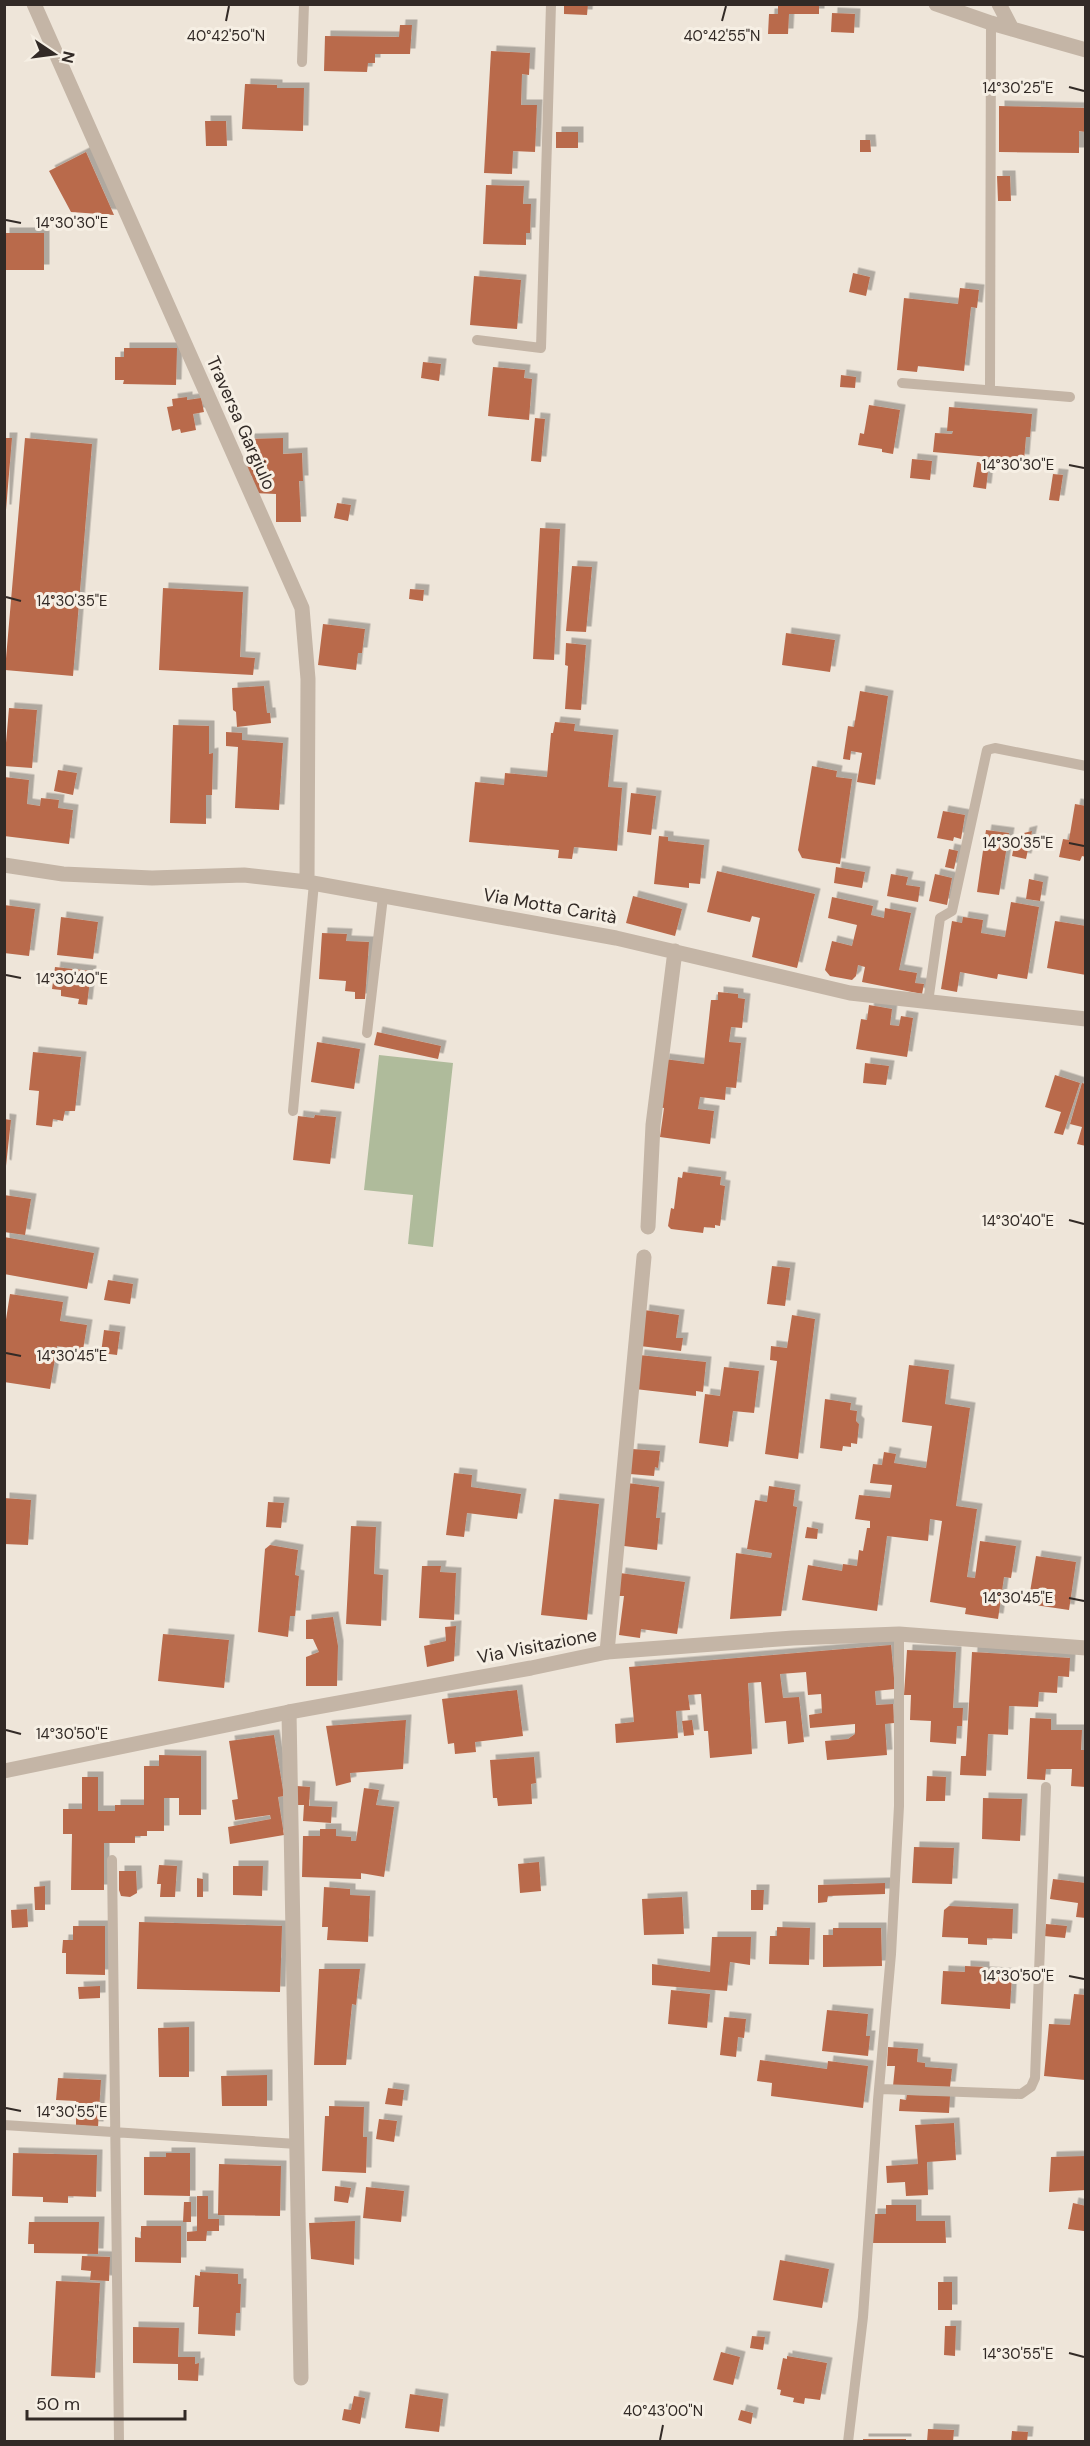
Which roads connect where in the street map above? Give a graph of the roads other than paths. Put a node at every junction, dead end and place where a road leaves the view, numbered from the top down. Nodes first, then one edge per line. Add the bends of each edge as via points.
1 (33, 4) edge
2 (304, 4) edge
3 (551, 4) edge
4 (936, 4) edge
5 (999, 4) edge
6 (991, 23) junction
7 (1012, 28) junction
8 (1086, 51) edge
9 (302, 62) dead end
10 (477, 340) dead end
11 (902, 383) dead end
12 (990, 390) junction
13 (1070, 397) dead end
14 (1086, 766) edge
15 (4, 866) edge
16 (310, 882) junction
17 (383, 897) junction
18 (675, 951) junction
19 (928, 1002) junction
20 (1086, 1019) edge
21 (367, 1033) dead end
22 (293, 1111) dead end
23 (648, 1227) dead end
24 (644, 1257) dead end
25 (899, 1634) junction
26 (1086, 1648) edge
27 (607, 1652) junction
28 (289, 1712) junction
29 (4, 1771) edge
30 (1046, 1787) dead end
31 (112, 1860) dead end
32 (880, 2089) junction
33 (4, 2125) edge
34 (115, 2132) junction
35 (297, 2144) junction
36 (301, 2378) dead end
37 (119, 2442) edge
38 (848, 2442) edge

1 - 16 street, Traversa Gargiulo via 302,608 308,679
2 - 9 lane
3 - 10 lane via 541,348
4 - 6 street
5 - 7 street
6 - 7 street
6 - 12 lane
7 - 8 street
11 - 12 lane
12 - 13 lane
14 - 19 lane via 995,748 987,750 952,911 940,918
15 - 16 street, Via Motta Carità via 63,874 152,878 244,875
16 - 17 street, Via Motta Carità
16 - 22 lane
17 - 18 street, Via Motta Carità
17 - 21 lane
18 - 19 street, Via Motta Carità via 850,993
18 - 23 street via 653,1125
19 - 20 street, Via Motta Carità
24 - 27 street
25 - 26 street, Via Visitazione
25 - 27 street, Via Visitazione
25 - 32 lane via 899,1806
27 - 28 street, Via Visitazione
28 - 29 street, Via Visitazione
28 - 35 street
30 - 32 lane via 1035,2078 1031,2087 1021,2094
31 - 34 lane
32 - 38 lane via 863,2317
33 - 34 lane
34 - 35 lane
34 - 37 lane
35 - 36 street

